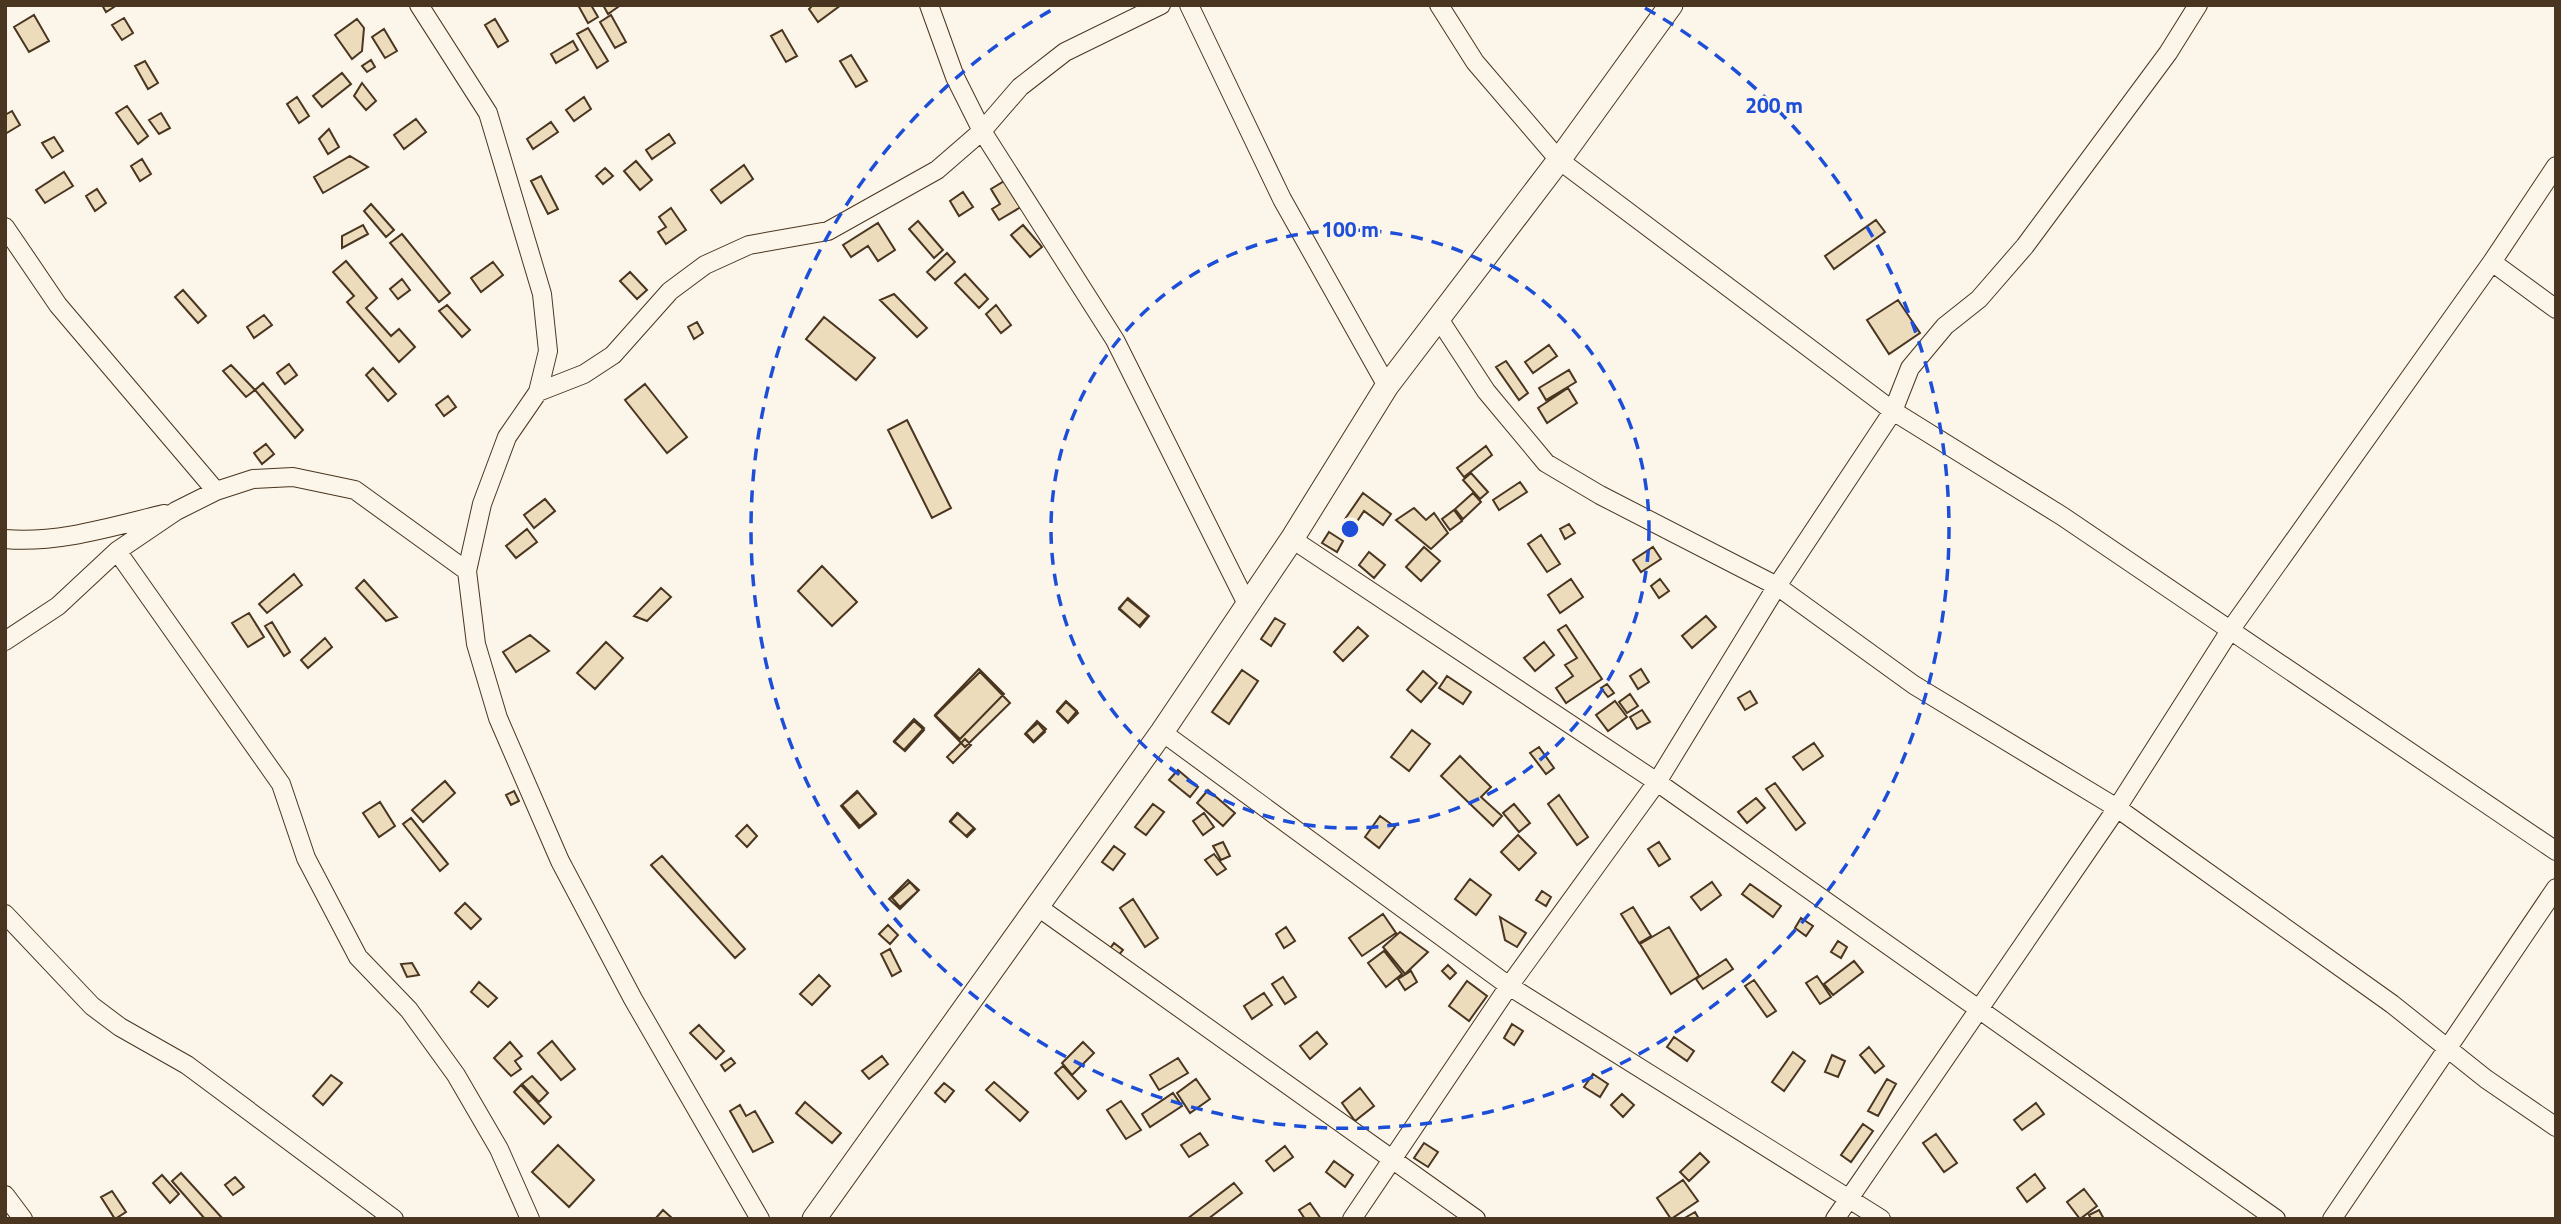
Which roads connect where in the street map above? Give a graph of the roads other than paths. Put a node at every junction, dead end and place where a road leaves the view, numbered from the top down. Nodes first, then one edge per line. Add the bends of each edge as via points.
1 (419, 5) edge
2 (929, 5) edge
3 (1161, 5) edge
4 (1189, 5) edge
5 (1439, 5) edge
6 (1671, 5) edge
7 (2198, 5) edge
8 (982, 131) junction
9 (1559, 160) junction
10 (2556, 166) edge
11 (5, 228) edge
12 (2492, 262) junction
13 (2556, 309) edge
14 (1439, 319) junction
15 (1387, 386) junction
16 (538, 392) junction
17 (1893, 411) junction
18 (216, 491) junction
19 (176, 511) junction
20 (5, 539) edge
21 (1292, 539) junction
22 (117, 551) junction
23 (467, 571) junction
24 (1777, 586) junction
25 (1248, 606) junction
26 (2231, 629) junction
27 (5, 640) edge
28 (1163, 732) junction
29 (1657, 782) junction
30 (2117, 808) junction
31 (2556, 851) edge
32 (2556, 888) edge
33 (1038, 907) junction
34 (5, 914) edge
35 (1509, 986) junction
36 (1980, 1007) junction
37 (2447, 1046) junction
38 (2556, 1128) edge
39 (1391, 1158) junction
40 (5, 1195) edge
41 (1849, 1197) junction
42 (23, 1219) edge
43 (394, 1219) edge
44 (530, 1219) edge
45 (760, 1219) edge
46 (814, 1219) edge
47 (1352, 1219) edge
48 (1476, 1219) edge
49 (1835, 1219) edge
50 (1881, 1219) edge
51 (2276, 1219) edge
52 (2332, 1219) edge

1 - 16 street via 488,113 503,156 542,294 548,351
2 - 8 street via 955,77
3 - 8 street via 1065,52 1020,87
4 - 15 street via 1282,199
5 - 9 street via 1475,62
6 - 9 street
7 - 17 street via 2025,246 1910,368
8 - 16 street via 937,170 828,231 749,246 705,265 670,291 613,355 584,374
8 - 25 street via 1115,340
9 - 14 street
9 - 17 street
10 - 12 street
11 - 18 street via 58,304
12 - 13 street
12 - 26 street
14 - 15 street
14 - 24 street via 1486,391 1546,463
15 - 21 street
16 - 23 street via 507,437 482,504
17 - 24 street
17 - 26 street
18 - 19 street
18 - 23 street via 253,479 293,477 355,490
19 - 20 street via 102,529 20,541
19 - 22 street
21 - 25 street
21 - 29 street
22 - 27 street via 58,606
22 - 44 street via 281,784 306,858 358,957 409,1010 456,1075 499,1149
23 - 45 street via 476,644 498,718 560,861 633,999
24 - 29 street
24 - 30 street via 1914,685
25 - 28 street
26 - 30 street
26 - 31 street
28 - 33 street
28 - 35 street
29 - 35 street
29 - 36 street
30 - 36 street
30 - 37 street
32 - 37 street
33 - 39 street
33 - 46 street
34 - 43 street via 92,1006 187,1065
35 - 39 street
35 - 41 street
36 - 41 street
36 - 51 street
37 - 38 street
37 - 52 street
39 - 47 street
39 - 48 street
40 - 42 street
41 - 49 street
41 - 50 street

